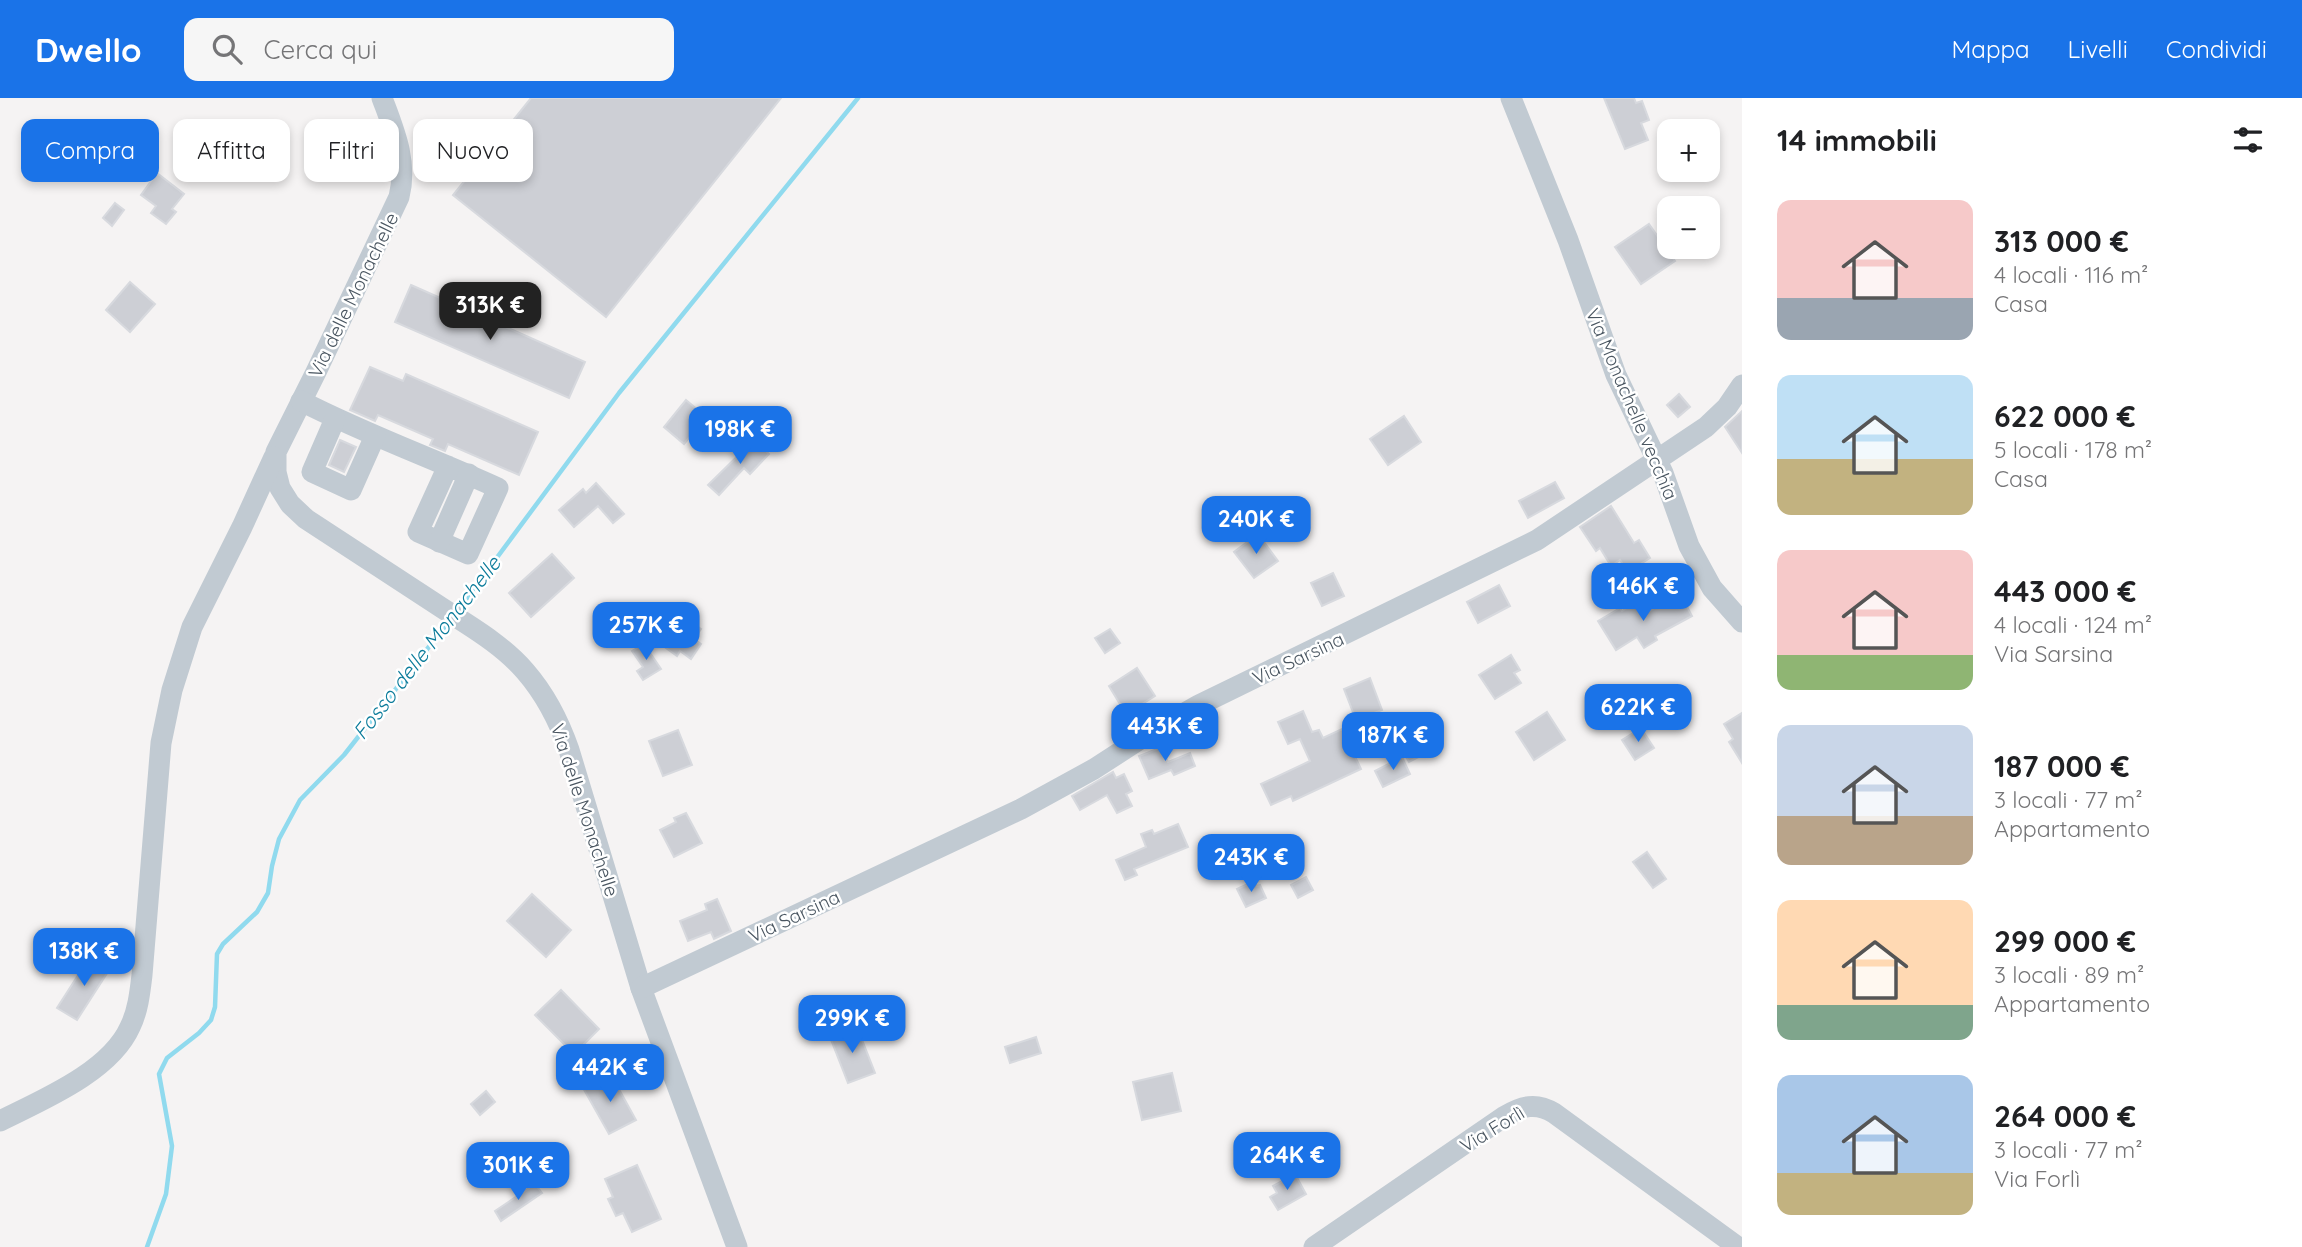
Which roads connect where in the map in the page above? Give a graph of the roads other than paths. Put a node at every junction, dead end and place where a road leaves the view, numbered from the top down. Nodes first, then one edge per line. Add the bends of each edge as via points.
1 (382, 98) edge
2 (1511, 98) edge
3 (1742, 385) edge
4 (301, 401) junction
5 (335, 418) junction
6 (375, 436) junction
7 (276, 452) junction
8 (1658, 460) junction
9 (448, 466) junction
10 (469, 474) junction
11 (302, 516) junction
12 (242, 527) junction
13 (439, 542) junction
14 (1742, 622) edge
15 (641, 988) junction
16 (0, 1121) edge
17 (737, 1247) edge
18 (1314, 1247) edge
19 (1738, 1247) edge

1 - 4 street, Via delle Monachelle via 401,154 400,197
2 - 8 street, Via Monachelle vecchia via 1619,381
3 - 8 street, Via Sarsina via 1711,423
4 - 5 street
4 - 7 street, Via delle Monachelle
5 - 6 street
5 - 6 street via 312,472 351,490
6 - 9 street
7 - 11 street, Via delle Monachelle via 280,488
7 - 12 street
8 - 14 street, Via Monachelle vecchia via 1699,568
8 - 15 street, Via Sarsina via 1537,540 1199,705 1038,801
9 - 10 street
9 - 13 street via 418,532
10 - 13 street
10 - 13 street via 498,488 468,554
11 - 12 street via 285,502 268,500 258,505
11 - 15 street, Via delle Monachelle via 461,620 517,663 540,690 572,759
12 - 16 street via 192,627 168,705 142,975 131,1026 118,1046 91,1069
15 - 17 street, Via delle Monachelle
18 - 19 street, Via Forlì via 1505,1116 1531,1106 1554,1113

